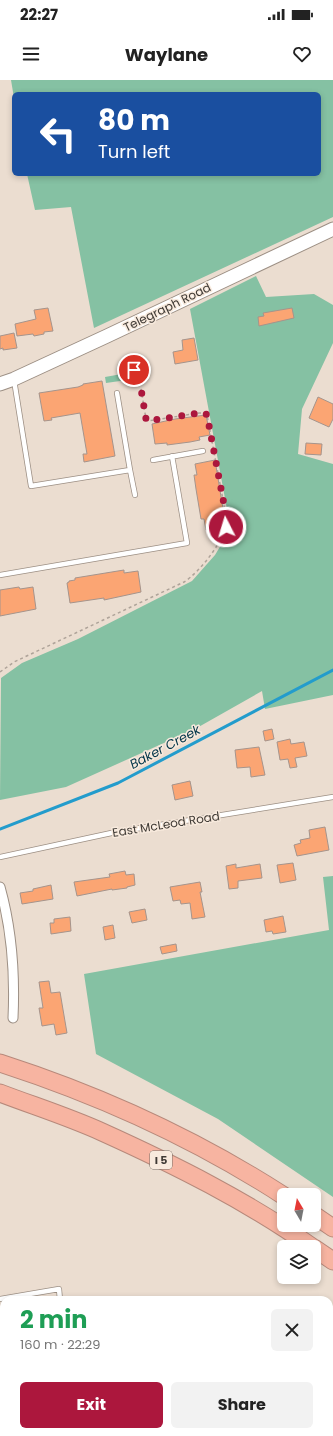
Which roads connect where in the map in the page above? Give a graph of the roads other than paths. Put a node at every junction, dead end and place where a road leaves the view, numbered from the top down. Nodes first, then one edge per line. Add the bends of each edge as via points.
1 (333, 229) edge
2 (14, 379) junction
3 (0, 384) edge
4 (117, 393) dead end
5 (203, 451) dead end
6 (172, 456) junction
7 (153, 460) dead end
8 (130, 470) junction
9 (135, 495) dead end
10 (0, 574) edge
11 (333, 798) edge
12 (0, 857) edge
13 (0, 887) edge
14 (13, 1018) dead end
15 (0, 1063) edge
16 (0, 1093) edge
17 (277, 1192) edge
18 (321, 1220) edge
19 (333, 1228) edge
20 (302, 1240) edge
21 (321, 1253) edge
22 (333, 1261) edge
23 (18, 1296) edge
24 (60, 1296) edge

1 - 2 street, Telegraph Road
2 - 3 street, Telegraph Road
2 - 8 lane via 31,486
4 - 8 lane
5 - 6 lane
6 - 7 lane
6 - 10 lane via 187,543
8 - 9 lane
11 - 12 lane, East McLeod Road via 116,832
13 - 14 street via 11,944
15 - 17 highway, I 5 via 73,1089 142,1118 233,1165
16 - 20 highway, I 5 via 101,1131 173,1166 228,1194
18 - 19 highway
21 - 22 highway, I 5
23 - 24 lane via 59,1289

